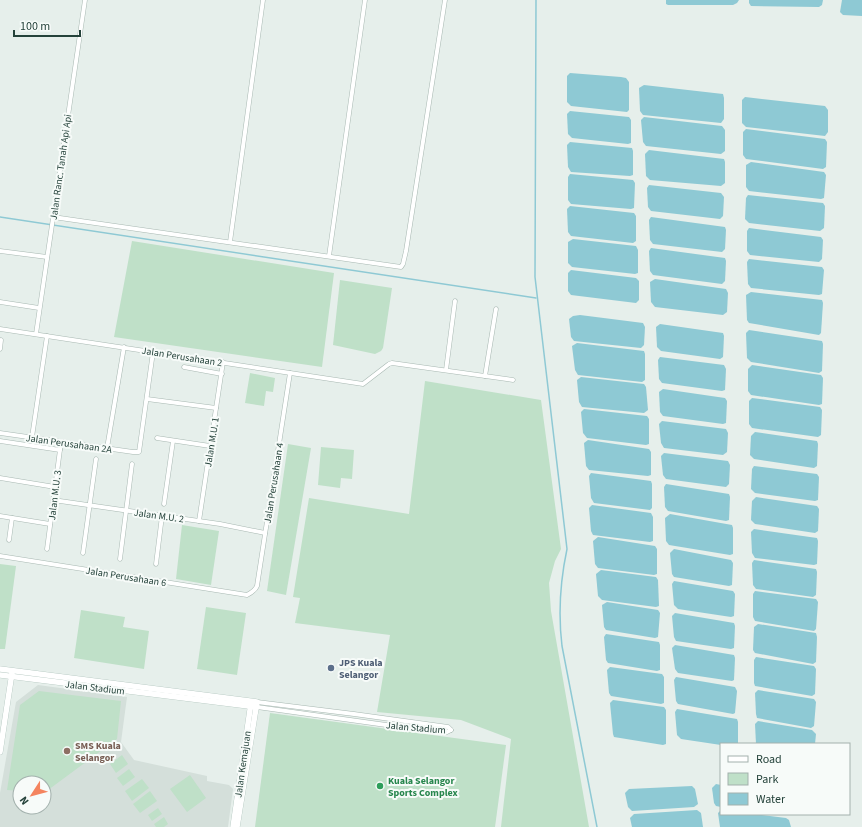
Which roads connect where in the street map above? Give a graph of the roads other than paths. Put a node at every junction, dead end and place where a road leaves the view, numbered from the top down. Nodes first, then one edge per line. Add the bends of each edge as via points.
1 (85, 0) edge
2 (264, 0) edge
3 (365, 0) edge
4 (445, 0) edge
5 (52, 219) junction
6 (230, 242) junction
7 (0, 251) edge
8 (329, 256) junction
9 (47, 257) junction
10 (455, 301) dead end
11 (0, 302) edge
12 (39, 308) junction
13 (496, 309) dead end
14 (0, 329) edge
15 (36, 334) junction
16 (47, 336) junction
17 (1, 340) dead end
18 (124, 347) junction
19 (0, 349) edge
20 (153, 352) junction
21 (223, 362) junction
22 (184, 367) dead end
23 (446, 370) junction
24 (290, 373) junction
25 (222, 374) junction
26 (485, 376) junction
27 (513, 380) dead end
28 (147, 399) junction
29 (216, 408) junction
30 (0, 433) edge
31 (32, 438) junction
32 (157, 438) dead end
33 (0, 441) edge
34 (173, 441) junction
35 (61, 442) junction
36 (210, 446) junction
37 (107, 448) junction
38 (60, 450) junction
39 (96, 459) dead end
40 (132, 464) dead end
41 (0, 478) edge
42 (55, 487) junction
43 (53, 500) junction
44 (164, 504) dead end
45 (90, 506) junction
46 (126, 511) junction
47 (0, 516) edge
48 (162, 516) junction
49 (12, 518) junction
50 (199, 521) junction
51 (50, 524) junction
52 (265, 533) junction
53 (9, 540) dead end
54 (47, 549) dead end
55 (83, 553) dead end
56 (0, 556) edge
57 (120, 558) dead end
58 (156, 564) dead end
59 (252, 592) joint
60 (0, 669) edge
61 (12, 670) junction
62 (0, 675) edge
63 (12, 677) junction
64 (254, 704) junction
65 (0, 752) edge
66 (233, 827) edge
67 (237, 827) edge

1 - 5 street, Jalan Ranc. Tanah Api Api
2 - 6 street
3 - 8 street
4 - 8 street via 403,264 398,268
5 - 6 street
5 - 9 street, Jalan Ranc. Tanah Api Api
6 - 8 street
7 - 9 street
9 - 12 street, Jalan Ranc. Tanah Api Api
10 - 23 street
11 - 12 street
12 - 15 street, Jalan Ranc. Tanah Api Api
13 - 26 street
14 - 15 street, Jalan Perusahaan 2
15 - 16 street, Jalan Perusahaan 2
16 - 18 street, Jalan Perusahaan 2
16 - 31 street
17 - 19 street
18 - 20 street, Jalan Perusahaan 2
18 - 37 street
20 - 21 street, Jalan Perusahaan 2
20 - 28 street
21 - 24 street, Jalan Perusahaan 2
21 - 25 street, Jalan M.U. 1
22 - 25 street
23 - 24 street, Jalan Perusahaan 2 via 392,363 363,384
23 - 26 street
24 - 52 street, Jalan Perusahaan 4
25 - 29 street, Jalan M.U. 1
26 - 27 street
28 - 29 street
28 - 37 street, Jalan Perusahaan 2A via 140,449 137,452
29 - 36 street, Jalan M.U. 1
30 - 31 street, Jalan Perusahaan 2A
31 - 35 street, Jalan Perusahaan 2A
32 - 34 street
33 - 38 street
34 - 36 street
34 - 44 street
35 - 37 street, Jalan Perusahaan 2A
35 - 38 street, Jalan M.U. 3
36 - 50 street, Jalan M.U. 1
38 - 42 street, Jalan M.U. 3
39 - 45 street
40 - 46 street
41 - 42 street
42 - 43 street, Jalan M.U. 3
43 - 45 street, Jalan M.U. 2
43 - 51 street, Jalan M.U. 3
45 - 46 street, Jalan M.U. 2
45 - 55 street
46 - 48 street, Jalan M.U. 2
46 - 57 street
47 - 49 street
48 - 50 street, Jalan M.U. 2
48 - 58 street
49 - 51 street
49 - 53 street
50 - 52 street, Jalan M.U. 2
51 - 54 street, Jalan M.U. 3
52 - 59 street, Jalan Perusahaan 4 via 257,586
56 - 59 street, Jalan Perusahaan 6 via 247,595
60 - 61 street, Jalan Stadium
61 - 63 street
61 - 64 street, Jalan Stadium
62 - 63 street, Jalan Stadium
63 - 64 street, Jalan Stadium
63 - 65 street
64 - 64 street, Jalan Stadium via 354,714 448,727 451,730 422,730
64 - 66 street, Jalan Kemajuan
64 - 67 street, Jalan Kemajuan

